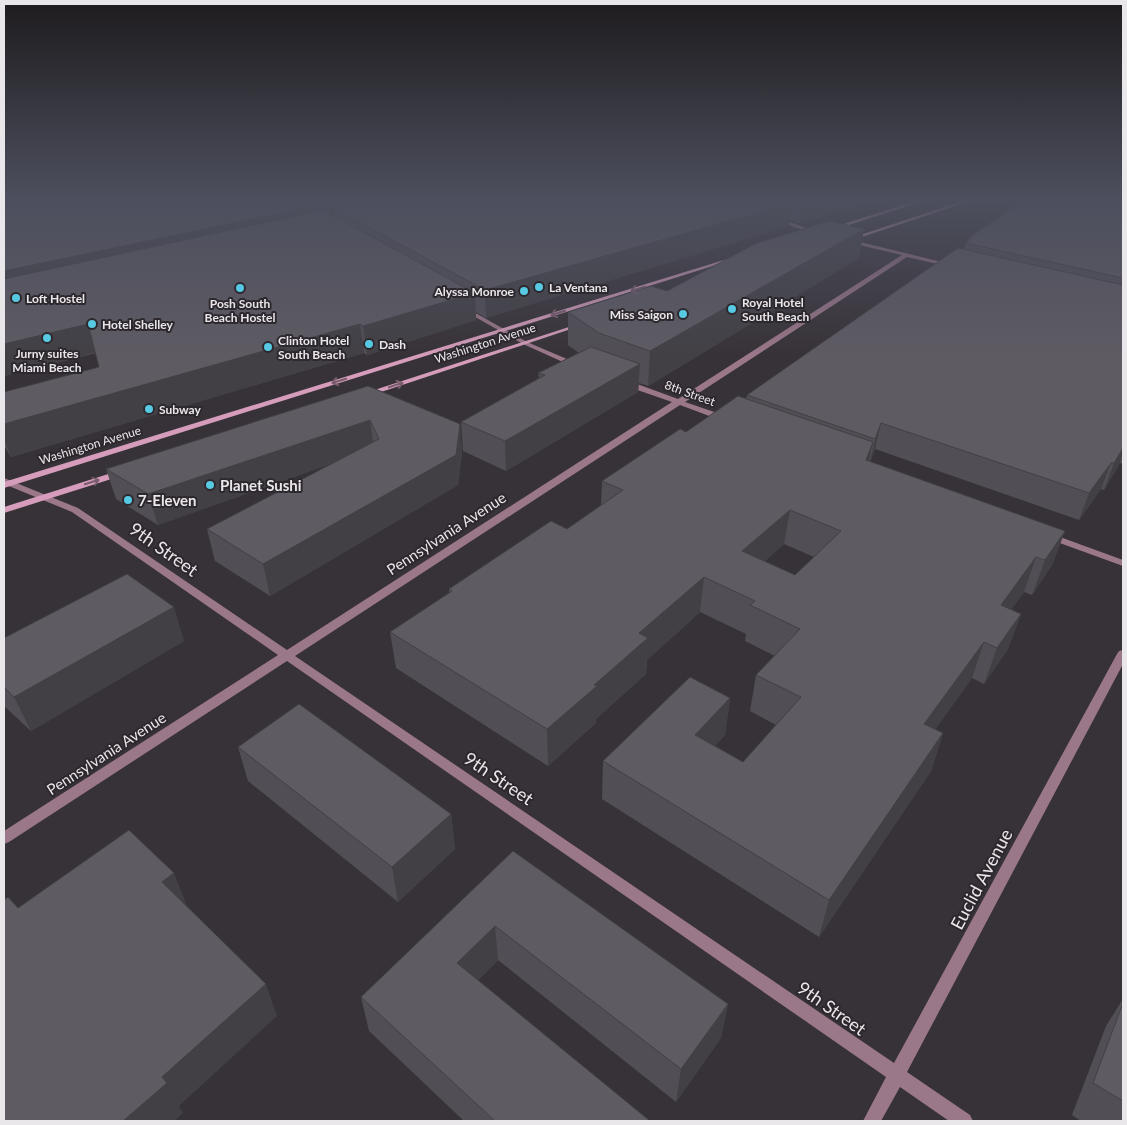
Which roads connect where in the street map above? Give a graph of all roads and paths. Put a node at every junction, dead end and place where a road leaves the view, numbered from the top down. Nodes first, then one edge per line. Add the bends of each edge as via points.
1 (890, 252) edge
2 (906, 255) junction
3 (737, 258) edge
4 (956, 266) edge
5 (456, 304) edge
6 (584, 324) edge
7 (502, 331) junction
8 (525, 343) junction
9 (586, 368) edge
10 (622, 381) edge
11 (358, 397) edge
12 (678, 402) junction
13 (734, 422) edge
14 (132, 469) edge
15 (5, 483) edge
16 (45, 497) junction
17 (4, 510) edge
18 (1038, 532) edge
19 (1123, 563) edge
20 (1123, 654) edge
21 (286, 656) junction
22 (4, 838) edge
23 (896, 1075) junction
24 (872, 1121) edge
25 (964, 1121) edge

1 - 2 street
2 - 4 street
2 - 12 street, Pennsylvania Avenue
3 -> 7 main road, Washington Avenue
5 - 7 street
6 - 8 main road, Washington Avenue
7 - 8 street
7 -> 15 main road, Washington Avenue
8 - 9 street
11 -> 8 main road, Washington Avenue
10 - 12 street, 8th Street
12 - 13 street, 8th Street
12 - 21 street, Pennsylvania Avenue
16 -> 14 main road
15 - 16 street, 9th Street
16 - 17 main road
16 - 21 street, 9th Street via 75,510
18 - 19 street
20 - 23 street, Euclid Avenue
21 - 22 street, Pennsylvania Avenue
21 - 23 street, 9th Street
23 - 24 street, Euclid Avenue
23 - 25 street, 9th Street

